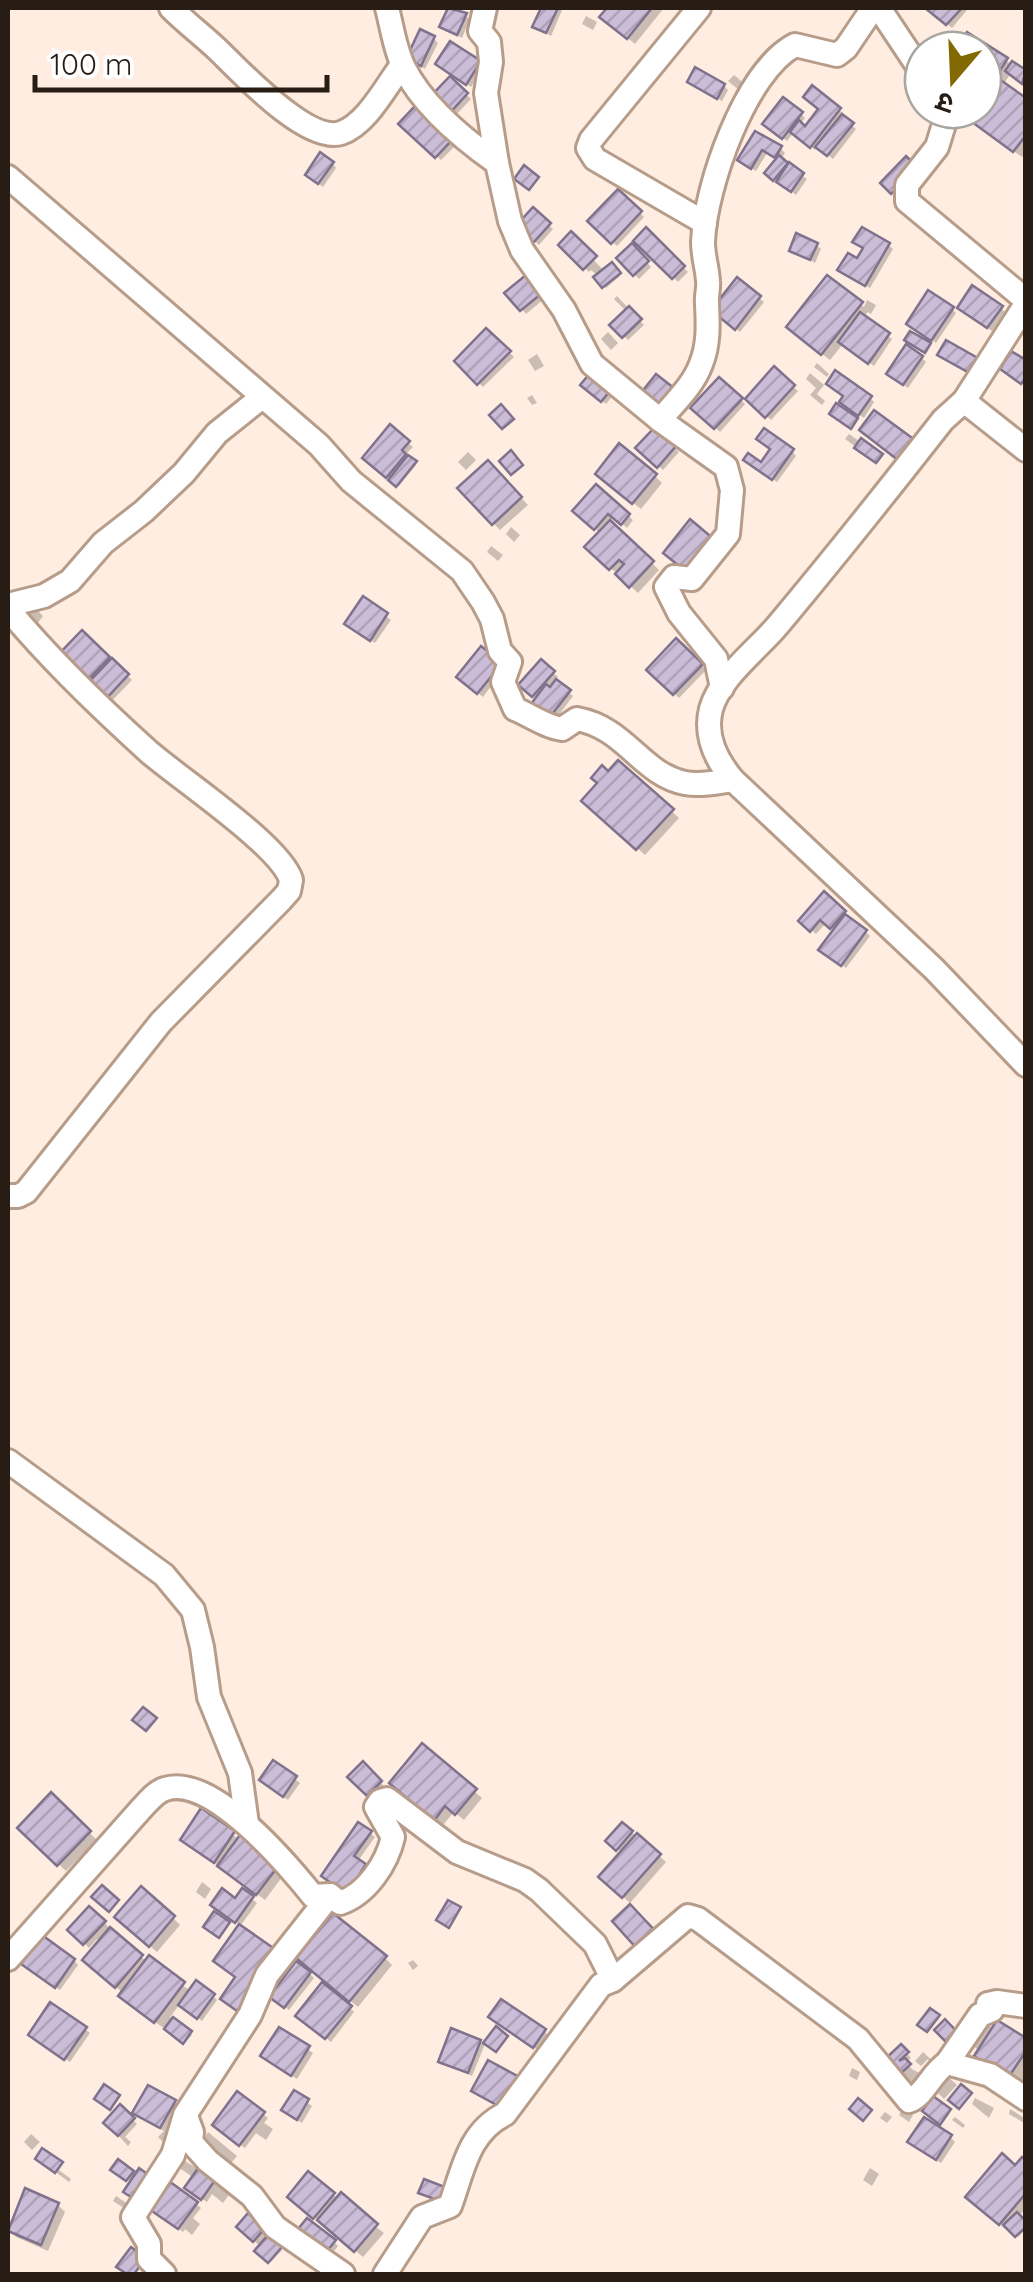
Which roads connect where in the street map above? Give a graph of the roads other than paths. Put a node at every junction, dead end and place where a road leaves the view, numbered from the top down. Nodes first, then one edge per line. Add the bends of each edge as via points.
1 (171, 8) edge
2 (387, 8) edge
3 (485, 8) edge
4 (699, 8) edge
5 (876, 8) edge
6 (903, 46) edge
7 (402, 65) junction
8 (942, 130) edge
9 (497, 163) junction
10 (8, 177) edge
11 (705, 223) junction
12 (1026, 302) edge
13 (262, 397) junction
14 (964, 401) junction
15 (660, 420) junction
16 (1026, 450) edge
17 (8, 607) edge
18 (722, 688) junction
19 (733, 780) junction
20 (1026, 1065) edge
21 (8, 1196) edge
22 (8, 1461) edge
23 (248, 1824) junction
24 (330, 1895) junction
25 (8, 1960) edge
26 (614, 1980) junction
27 (1026, 2006) edge
28 (947, 2063) junction
29 (1026, 2099) edge
30 (186, 2115) junction
31 (164, 2274) edge
32 (344, 2274) edge
33 (386, 2274) edge

1 - 7 street via 252,85 329,134 359,120
2 - 7 street
3 - 9 street via 480,31 490,52 486,93
4 - 11 street via 588,148 595,159
5 - 6 street
5 - 11 street via 838,55 795,45 773,59 722,155
7 - 9 street via 458,132
8 - 12 street via 907,185 906,201
9 - 15 street via 522,250 592,364
10 - 13 street
11 - 15 street via 705,350 693,380
12 - 14 street
13 - 17 street via 217,433 70,581
13 - 19 street via 473,584 510,662 504,682 515,709 546,727 562,729 576,719 605,727 665,776 683,782
14 - 16 street
14 - 18 street
15 - 18 street via 722,462 730,478 728,534 692,579 674,577 666,587 716,659
17 - 21 street via 55,666 253,836 291,880 280,900 161,1022 34,1182
18 - 19 street via 710,711 711,740
19 - 20 street
22 - 23 street via 184,1596 199,1629 209,1697 240,1773
23 - 24 street via 313,1896
23 - 25 street via 202,1794 162,1790
24 - 26 street via 340,1903 348,1900 389,1855 392,1837 376,1807 387,1799 457,1852 539,1890 595,1944
24 - 30 street via 267,1975 250,2015
26 - 28 street via 688,1916 858,2039 909,2101
26 - 33 street via 601,1984 505,2114 484,2127 462,2164 450,2206 422,2217
27 - 28 street via 988,2004 992,2010 980,2016
28 - 29 street via 990,2075
30 - 31 street via 173,2155 134,2217 149,2244 148,2259
30 - 32 street via 192,2142 208,2161 252,2196 275,2228

